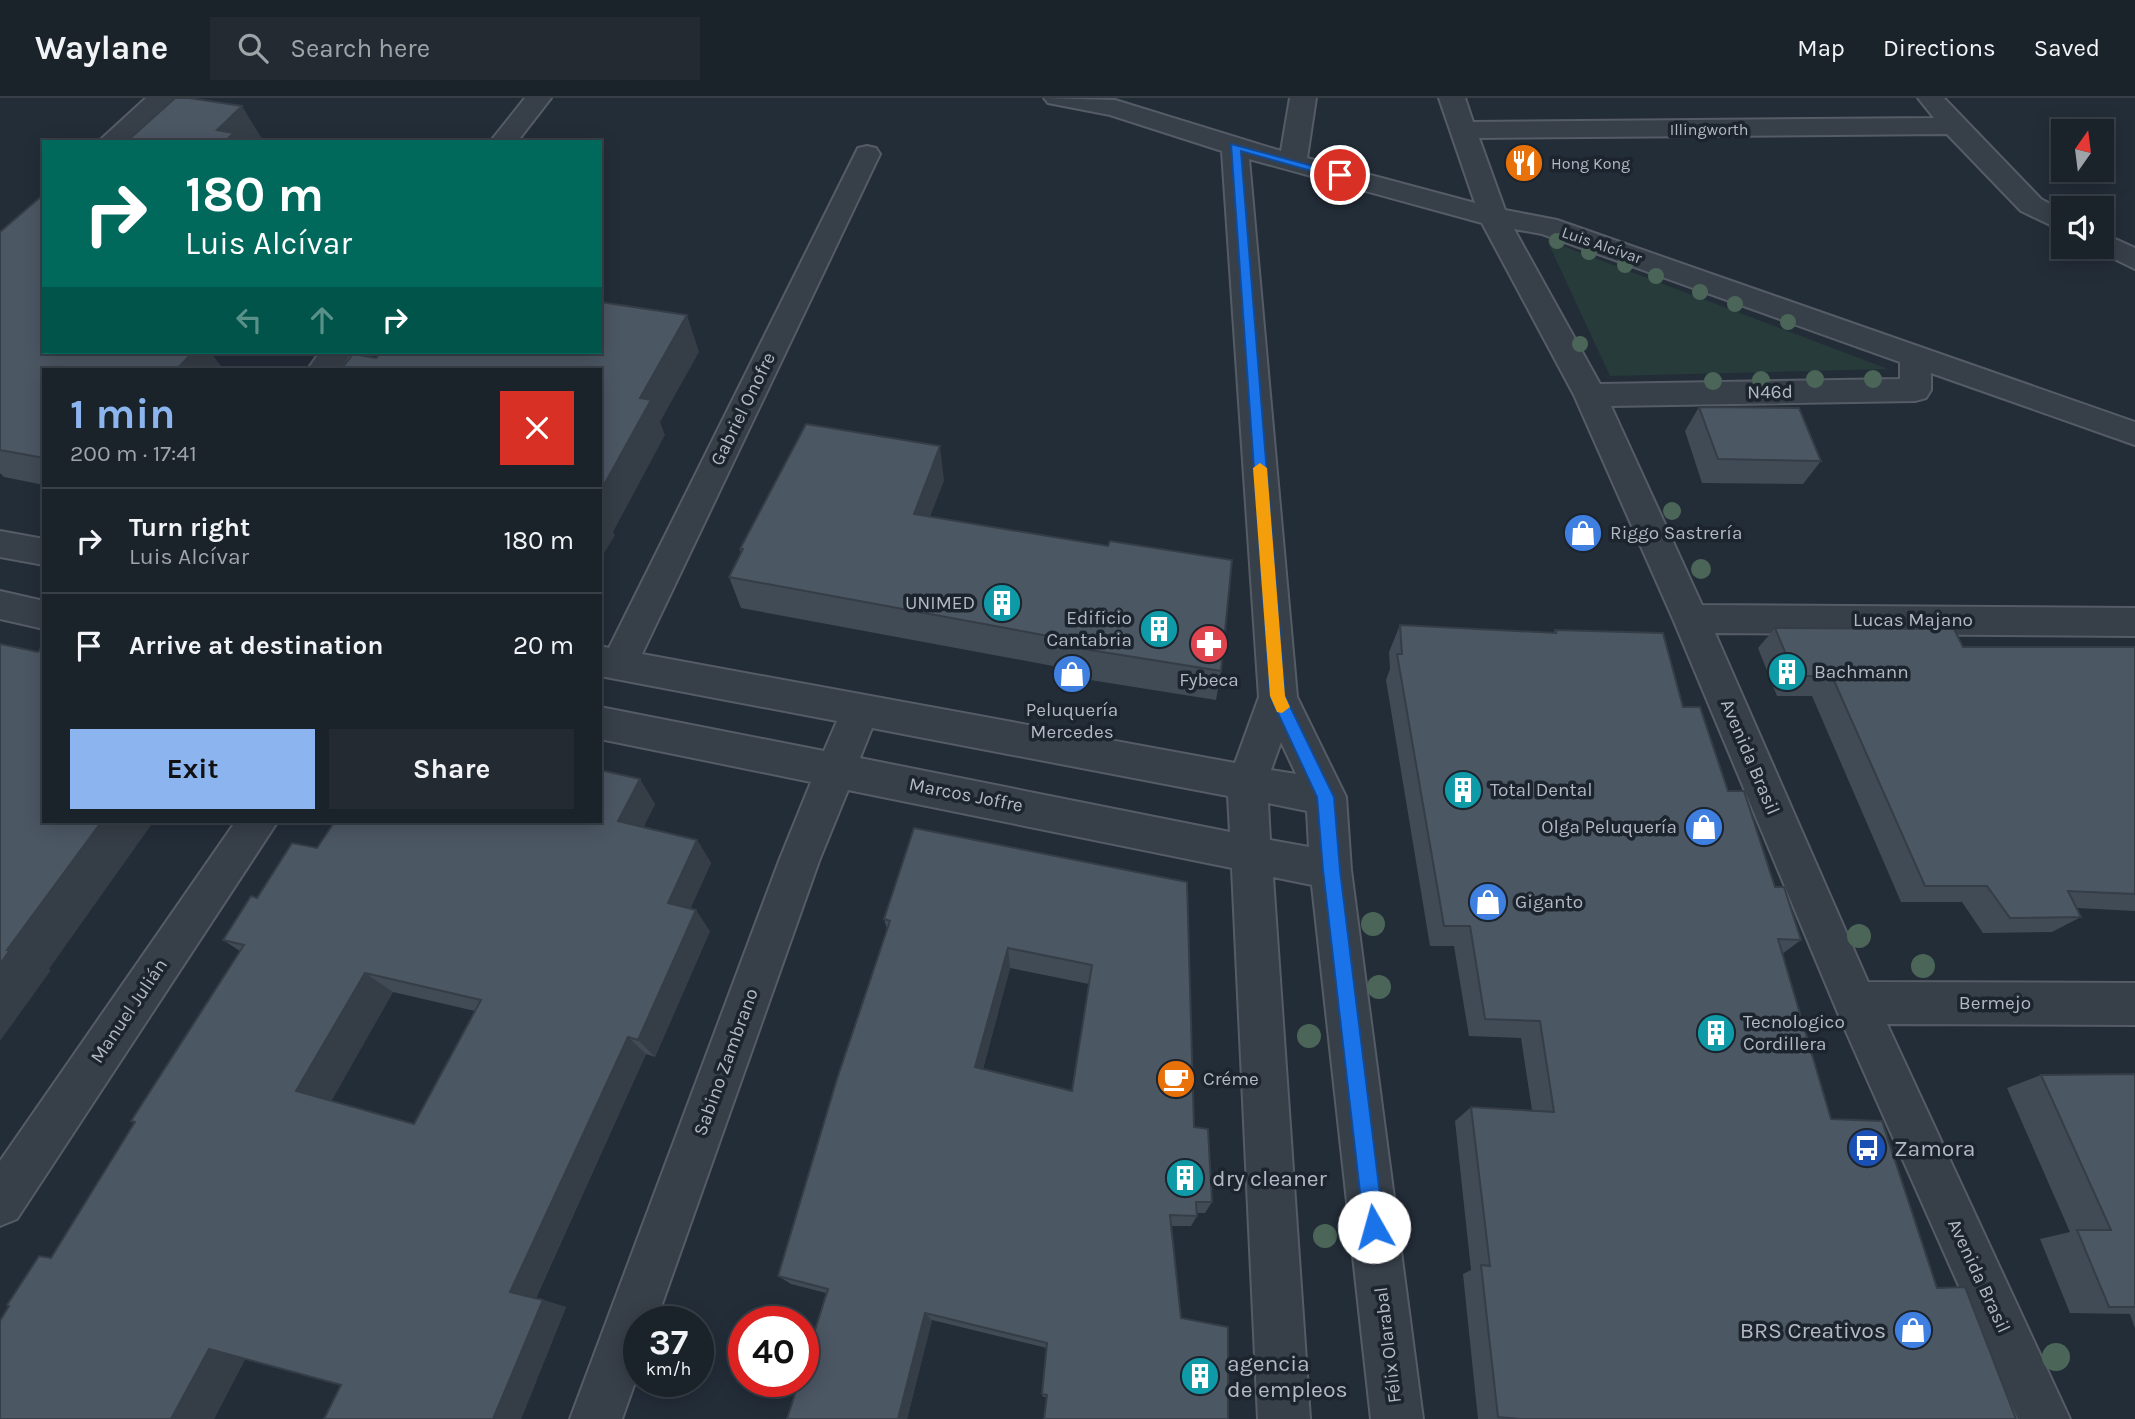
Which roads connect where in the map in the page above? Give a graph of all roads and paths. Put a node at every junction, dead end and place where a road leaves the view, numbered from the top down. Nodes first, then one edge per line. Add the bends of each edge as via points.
1 (160, 98) edge
2 (538, 98) edge
3 (1057, 98) edge
4 (1303, 98) edge
5 (1452, 98) edge
6 (1931, 98) edge
7 (1954, 126) junction
8 (1463, 130) junction
9 (113, 140) edge
10 (505, 140) edge
11 (1235, 146) junction
12 (867, 154) dead end
13 (1293, 162) junction
14 (2051, 216) edge
15 (1493, 217) junction
16 (2114, 249) edge
17 (2135, 260) edge
18 (335, 354) edge
19 (1916, 356) junction
20 (324, 368) edge
21 (1590, 395) junction
22 (2135, 434) edge
23 (0, 544) edge
24 (42, 552) edge
25 (0, 605) edge
26 (42, 615) edge
27 (1690, 619) junction
28 (2135, 622) edge
29 (610, 662) edge
30 (1278, 696) junction
31 (861, 708) junction
32 (602, 723) edge
33 (836, 769) junction
34 (1247, 782) junction
35 (1325, 797) junction
36 (257, 823) edge
37 (1252, 852) junction
38 (1331, 870) junction
39 (1855, 1003) junction
40 (2135, 1004) edge
41 (0, 1202) edge
42 (596, 1419) edge
43 (1284, 1419) edge
44 (1397, 1419) edge
45 (2045, 1419) edge

1 - 9 street
2 - 10 street
3 - 11 street, Luis Alcívar via 1115,108
4 - 13 street
5 - 8 street, Avenida Brasil
6 - 7 street
7 - 8 street, Illingworth
7 - 14 street via 2031,205
8 - 15 street, Avenida Brasil
11 - 13 street, Luis Alcívar
11 - 30 street, Félix Olarabal
12 - 29 street, Gabriel Onofre
13 - 15 street, Luis Alcívar
15 - 19 street, Luis Alcívar via 1546,226
15 - 21 street, Avenida Brasil
16 - 17 street
18 - 20 street
19 - 21 street, N46d via 1916,390
19 - 22 street, Luis Alcívar
21 - 27 street, Avenida Brasil
23 - 24 street
25 - 26 street
27 - 28 street, Lucas Majano
27 - 39 street, Avenida Brasil
29 - 31 street
30 - 34 street, Félix Olarabal
30 - 35 street, Félix Olarabal
31 - 33 street, Sabino Zambrano
31 - 34 street
32 - 33 street, Marcos Joffre
33 - 37 street, Marcos Joffre
33 - 42 street, Sabino Zambrano
34 - 35 street
34 - 37 street, Félix Olarabal
35 - 38 street, Félix Olarabal
36 - 41 street, Manuel Julián
37 - 38 street, Marcos Joffre
37 - 43 street, Félix Olarabal
38 - 44 street, Félix Olarabal
39 - 40 street, Bermejo
39 - 45 street, Avenida Brasil

